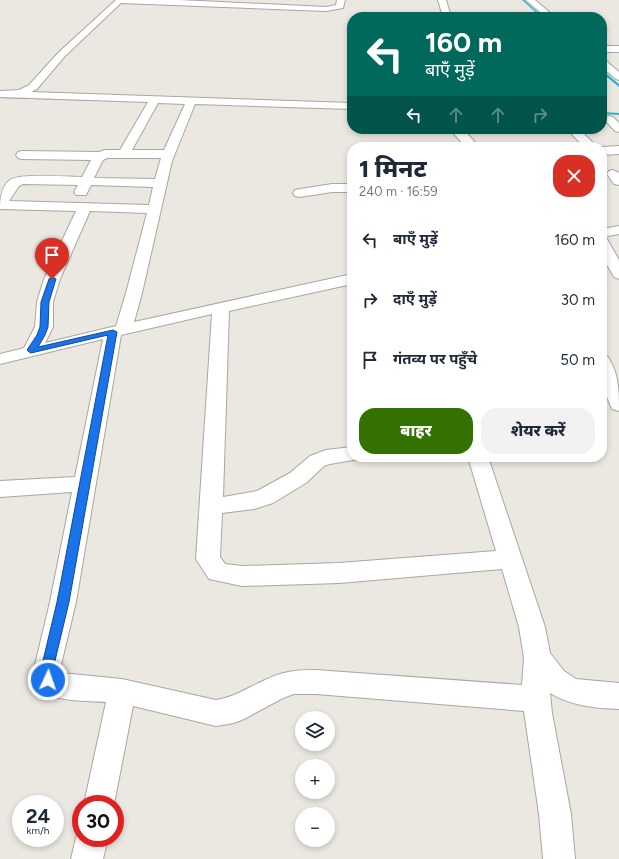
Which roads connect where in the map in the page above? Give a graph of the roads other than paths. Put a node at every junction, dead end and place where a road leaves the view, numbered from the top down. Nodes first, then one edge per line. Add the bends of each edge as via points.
1 (341, 0) edge
2 (442, 0) edge
3 (530, 0) edge
4 (446, 12) edge
5 (545, 12) edge
6 (607, 49) edge
7 (619, 49) edge
8 (607, 66) edge
9 (619, 77) edge
10 (4, 94) edge
11 (155, 99) junction
12 (192, 100) junction
13 (347, 106) edge
14 (609, 119) dead end
15 (619, 129) edge
16 (460, 134) edge
17 (578, 134) edge
18 (468, 142) edge
19 (586, 142) edge
20 (619, 150) edge
21 (607, 151) edge
22 (125, 153) junction
23 (169, 154) junction
24 (22, 155) dead end
25 (100, 156) junction
26 (86, 182) junction
27 (161, 184) junction
28 (347, 188) edge
29 (300, 193) dead end
30 (0, 205) edge
31 (80, 207) junction
32 (155, 209) junction
33 (619, 230) edge
34 (607, 232) edge
35 (607, 251) edge
36 (619, 274) edge
37 (347, 280) edge
38 (221, 308) junction
39 (118, 331) junction
40 (31, 350) junction
41 (0, 359) edge
42 (607, 383) edge
43 (619, 405) edge
44 (347, 455) edge
45 (480, 462) edge
46 (85, 484) junction
47 (0, 489) edge
48 (211, 506) junction
49 (510, 559) junction
50 (537, 658) junction
51 (122, 692) junction
52 (619, 696) edge
53 (537, 699) junction
54 (101, 795) edge
55 (90, 847) edge
56 (87, 859) edge
57 (560, 859) edge

1 - 10 street via 340,6 326,9 119,1 62,54 33,87 23,92
2 - 4 street
3 - 5 street
6 - 7 street
8 - 9 street
10 - 11 street
11 - 12 street
11 - 22 street
12 - 13 street
12 - 23 street via 174,137
14 - 15 street
16 - 18 street
17 - 19 street
20 - 21 street
22 - 23 street
22 - 25 street via 108,153
23 - 27 street
24 - 25 street
25 - 26 street
26 - 27 street
26 - 30 street via 21,180 14,183
26 - 31 street
27 - 32 street
28 - 29 street
30 - 31 street
31 - 32 street
31 - 40 street via 45,302 44,327
32 - 39 street via 134,293
33 - 34 street
35 - 36 street
37 - 38 street
38 - 39 street
38 - 48 street
39 - 40 street
39 - 46 street
40 - 41 street
42 - 43 street
44 - 48 street via 326,457 317,461 298,478 266,497 254,501
45 - 49 street
46 - 47 street
46 - 51 street via 63,602 47,669 48,680 59,686
48 - 49 street via 208,559 218,572 242,576 339,573
49 - 50 street via 532,626
50 - 52 street via 554,680 572,691
50 - 53 street
51 - 53 street via 216,714 234,710 275,688 294,682
51 - 54 street
53 - 57 street
55 - 56 street

